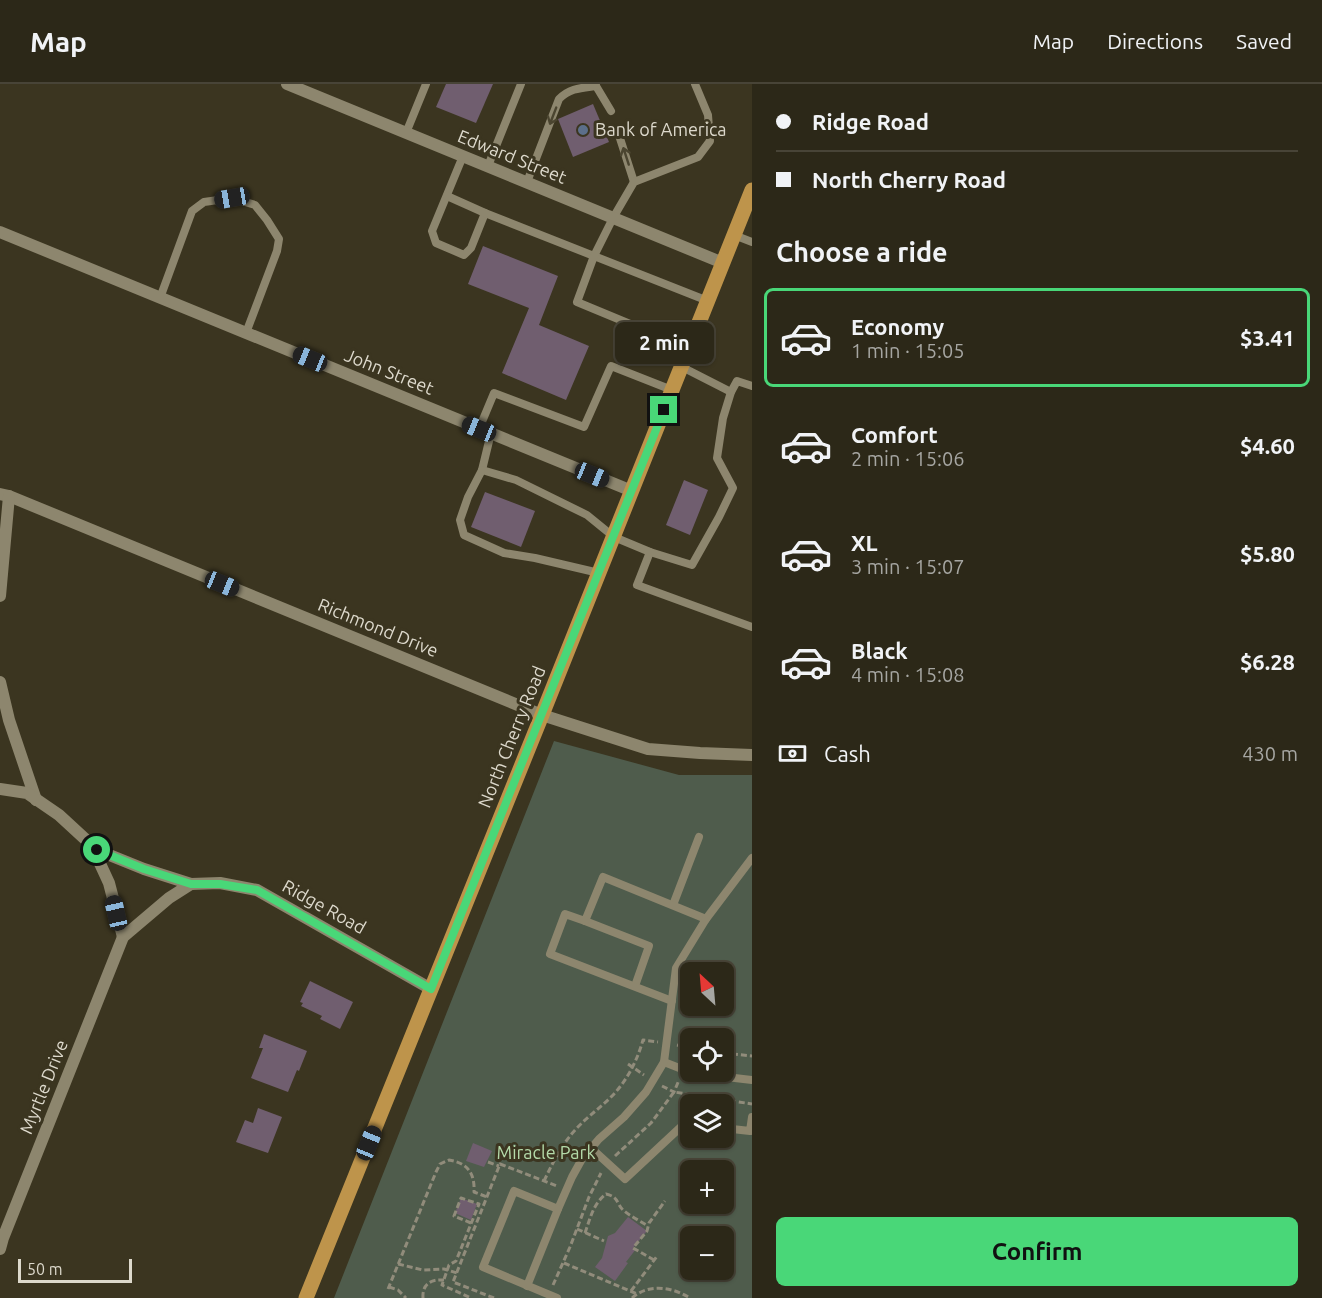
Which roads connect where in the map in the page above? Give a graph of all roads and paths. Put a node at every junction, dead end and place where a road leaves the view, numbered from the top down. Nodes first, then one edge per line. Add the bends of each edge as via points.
1 (287, 84) edge
2 (426, 84) edge
3 (521, 84) edge
4 (695, 84) edge
5 (596, 85) edge
6 (610, 111) dead end
7 (617, 129) dead end
8 (406, 133) junction
9 (462, 156) junction
10 (488, 166) junction
11 (526, 182) junction
12 (634, 182) junction
13 (752, 190) edge
14 (447, 196) junction
15 (485, 213) junction
16 (612, 218) junction
17 (0, 232) edge
18 (734, 235) junction
19 (752, 242) edge
20 (594, 256) junction
21 (723, 263) junction
22 (160, 298) junction
23 (708, 301) junction
24 (246, 333) junction
25 (688, 348) junction
26 (682, 367) junction
27 (752, 386) edge
28 (672, 390) junction
29 (730, 392) junction
30 (479, 429) junction
31 (491, 434) junction
32 (483, 470) junction
33 (632, 491) junction
34 (4, 495) edge
35 (614, 537) junction
36 (650, 552) junction
37 (599, 573) junction
38 (0, 596) edge
39 (752, 627) edge
40 (0, 682) edge
41 (542, 715) junction
42 (752, 755) edge
43 (0, 789) edge
44 (36, 800) junction
45 (699, 837) dead end
46 (97, 850) junction
47 (752, 858) edge
48 (191, 884) junction
49 (673, 905) junction
50 (706, 919) junction
51 (585, 921) junction
52 (123, 938) junction
53 (635, 986) junction
54 (431, 989) junction
55 (672, 1001) junction
56 (658, 1042) dead end
57 (675, 1045) dead end
58 (680, 1046) edge
59 (734, 1054) edge
60 (752, 1056) edge
61 (664, 1062) junction
62 (628, 1065) dead end
63 (632, 1068) junction
64 (645, 1076) dead end
65 (680, 1078) dead end
66 (752, 1080) edge
67 (661, 1085) dead end
68 (752, 1117) edge
69 (680, 1128) edge
70 (734, 1129) edge
71 (591, 1148) junction
72 (488, 1162) dead end
73 (499, 1166) dead end
74 (544, 1181) dead end
75 (474, 1192) junction
76 (487, 1197) dead end
77 (471, 1201) junction
78 (665, 1202) dead end
79 (558, 1209) junction
80 (471, 1223) junction
81 (648, 1227) junction
82 (577, 1229) dead end
83 (585, 1233) junction
84 (604, 1241) dead end
85 (0, 1249) edge
86 (658, 1255) dead end
87 (654, 1260) junction
88 (563, 1263) dead end
89 (398, 1264) junction
90 (447, 1270) junction
91 (457, 1273) dead end
92 (444, 1280) junction
93 (527, 1286) junction
94 (631, 1291) junction
95 (637, 1294) junction
96 (306, 1298) edge
97 (406, 1298) edge
98 (423, 1298) edge
99 (471, 1298) edge
100 (557, 1298) edge
101 (632, 1298) edge
102 (690, 1298) edge

1 - 8 street, Edward Street
2 - 8 lane
3 - 10 lane
4 - 12 lane via 708,115 710,141 698,157
5 - 6 lane
5 -> 11 lane via 566,92 559,99
12 -> 7 lane
8 - 9 street, Edward Street
9 - 10 street, Edward Street
9 - 14 lane
10 - 11 street, Edward Street
11 - 16 street, Edward Street
12 - 16 lane
13 - 18 main road, North Cherry Road
14 - 15 lane
14 - 15 lane via 432,231 436,243 464,255 471,248
15 - 20 lane
16 - 20 lane
16 - 21 street, Edward Street
17 - 22 street, John Street
18 - 19 lane
18 - 21 main road, North Cherry Road
20 - 23 lane
20 - 25 lane via 577,302
21 - 23 main road, North Cherry Road
22 - 24 street, John Street
22 - 24 lane via 192,211 204,202 232,198 255,205 279,238
23 - 25 main road, North Cherry Road
24 - 30 street, John Street
25 - 26 main road, North Cherry Road
26 - 28 main road, North Cherry Road
26 - 29 lane
27 - 29 lane via 736,381
28 - 30 lane via 611,366 584,427 494,393
28 - 33 main road, North Cherry Road
29 - 36 lane via 717,458 733,488 719,517 692,565
30 - 31 street, John Street
31 - 32 lane
31 - 33 street, John Street
32 - 35 lane via 516,480 587,515
32 - 37 lane via 460,520 464,535 504,553
33 - 35 main road, North Cherry Road
34 - 38 street
34 - 41 street, Richmond Drive
35 - 36 lane
35 - 37 main road, North Cherry Road
36 - 39 lane via 637,585
37 - 41 main road, North Cherry Road
40 - 44 street
41 - 42 street, Richmond Drive via 648,749
41 - 54 main road, North Cherry Road
43 - 44 street, Ridge Road via 27,793
44 - 46 street, Ridge Road
45 - 49 lane
46 - 48 street, Ridge Road
46 - 52 street, Ridge Road
47 - 50 lane
48 - 52 street
48 - 54 street, Ridge Road via 257,890
49 - 50 lane
49 - 51 lane via 603,877
50 - 55 lane via 676,968
51 - 53 lane via 649,946
51 - 53 lane via 565,914 550,954
52 - 85 street, Myrtle Drive
53 - 55 lane
54 - 96 main road, North Cherry Road
55 - 61 lane
56 - 63 path via 643,1040
57 - 58 path
59 - 60 path
61 - 66 lane via 692,1073
61 - 71 lane via 646,1092
62 - 63 path
63 - 64 path
63 - 74 path via 611,1097 570,1136
65 - 67 path via 674,1092
68 - 70 lane via 750,1131
69 - 71 lane via 625,1179
71 - 79 lane
72 - 73 path
75 - 76 path
75 - 77 path
75 - 89 path via 469,1170 453,1160 444,1161
77 - 80 path via 479,1204
77 - 80 path via 461,1198 454,1216
78 - 81 path
79 - 93 lane
79 - 93 lane via 514,1191 483,1267
80 - 90 path via 456,1261
81 - 83 path via 606,1194 595,1206
81 - 87 path via 633,1248
82 - 83 path
83 - 84 path
86 - 87 path
87 - 94 path
88 - 94 path
89 - 90 path
89 - 97 path via 389,1288
90 - 91 path
90 - 92 path
92 - 98 path via 430,1281
92 - 99 path via 442,1285
93 - 100 lane
94 - 95 path
95 - 101 path
95 - 102 path via 659,1288

